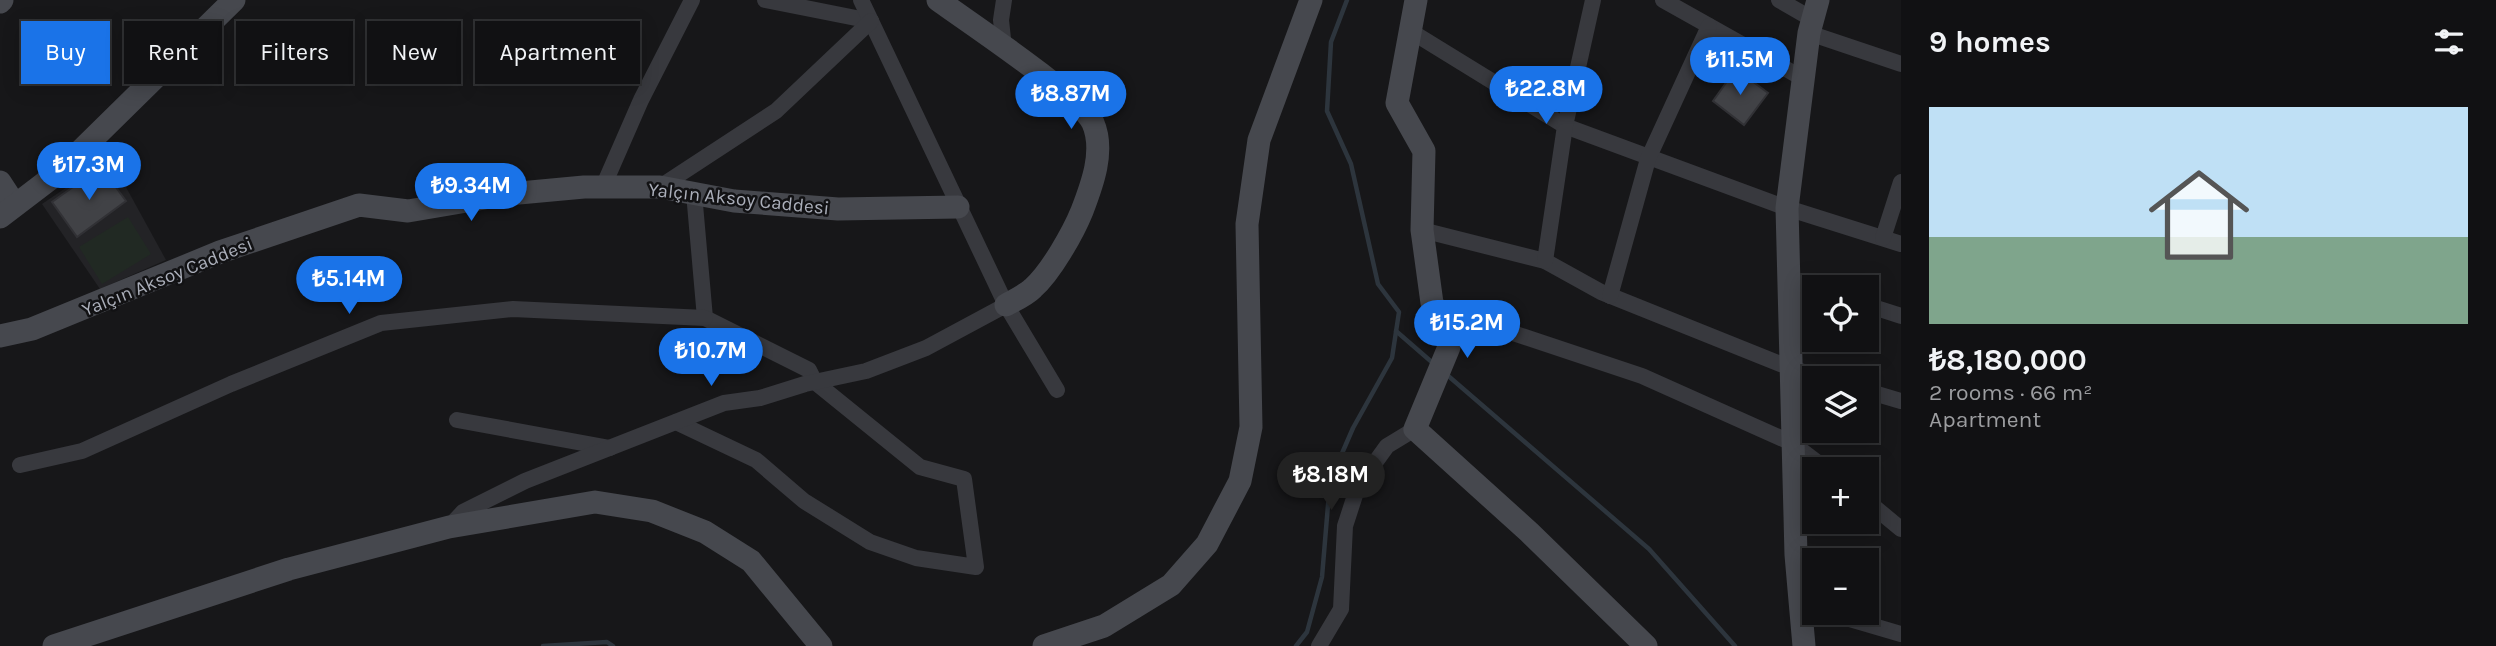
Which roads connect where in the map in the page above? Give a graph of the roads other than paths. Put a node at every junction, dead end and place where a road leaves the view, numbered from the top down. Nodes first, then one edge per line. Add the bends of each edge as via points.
1 (234, 0) edge
2 (692, 0) edge
3 (765, 0) edge
4 (861, 0) edge
5 (938, 0) edge
6 (1004, 0) edge
7 (1311, 0) edge
8 (1416, 0) edge
9 (1593, 0) edge
10 (1664, 0) edge
11 (1779, 0) edge
12 (1813, 18) edge
13 (871, 21) junction
14 (1709, 26) junction
15 (1412, 32) junction
16 (1004, 48) junction
17 (1901, 64) edge
18 (1804, 79) junction
19 (1565, 126) junction
20 (1648, 159) junction
21 (0, 182) edge
22 (1901, 183) edge
23 (603, 187) junction
24 (660, 187) junction
25 (694, 193) junction
26 (958, 207) junction
27 (1787, 208) junction
28 (8, 211) edge
29 (1422, 230) junction
30 (1883, 238) junction
31 (1901, 244) edge
32 (1545, 261) junction
33 (1789, 281) junction
34 (1802, 285) edge
35 (1610, 296) junction
36 (1006, 305) junction
37 (1879, 309) edge
38 (1901, 316) edge
39 (705, 318) junction
40 (1442, 319) junction
41 (0, 336) edge
42 (1793, 369) junction
43 (1802, 372) edge
44 (816, 382) junction
45 (1057, 390) dead end
46 (1879, 395) edge
47 (1901, 401) edge
48 (457, 420) dead end
49 (676, 422) junction
50 (1415, 429) junction
51 (1792, 443) junction
52 (610, 449) junction
53 (1810, 457) edge
54 (20, 465) dead end
55 (1879, 511) edge
56 (449, 527) junction
57 (1901, 529) edge
58 (1802, 552) edge
59 (1806, 625) edge
60 (1870, 625) edge
61 (1901, 634) edge
62 (54, 646) edge
63 (821, 646) edge
64 (1044, 646) edge
65 (1319, 646) edge
66 (1646, 646) edge
67 (1804, 646) edge

1 - 28 street via 60,172
2 - 23 street
3 - 13 street
4 - 13 street
5 - 16 street
6 - 16 street
7 - 64 street via 1259,141 1247,224 1251,427 1240,481 1207,544 1171,585 1104,626
8 - 15 street
9 - 19 street
10 - 14 street
11 - 12 street
12 - 17 street
12 - 18 street
13 - 24 street via 776,111
13 - 26 street
14 - 18 street
14 - 20 street
15 - 19 street
15 - 29 street via 1397,103 1424,151
16 - 36 street via 1077,104 1093,122 1098,146 1093,184 1075,228 1034,288
18 - 27 street
19 - 20 street
19 - 32 street
20 - 27 street
20 - 35 street
21 - 28 street
22 - 30 street
23 - 24 street, Yalçın Aksoy Caddesi
23 - 41 street, Yalçın Aksoy Caddesi via 508,194 408,211 359,205 220,252 32,329
24 - 25 street, Yalçın Aksoy Caddesi
25 - 26 street, Yalçın Aksoy Caddesi via 734,201 838,209
25 - 39 street
26 - 36 street
27 - 30 street
27 - 33 street
29 - 32 street
29 - 40 street via 1432,303
30 - 31 street
32 - 35 street
33 - 34 street
33 - 42 street
35 - 42 street
36 - 44 street via 926,348 866,371
36 - 45 street
37 - 38 street
39 - 44 street via 809,370
39 - 54 street via 513,309 380,323 82,450
40 - 50 street via 1449,347
40 - 51 street via 1501,329 1642,376
42 - 43 street
42 - 51 street
44 - 49 street via 724,403
44 - 49 street via 920,467 964,479 976,568 916,558 870,542 804,501 757,460
46 - 47 street
48 - 52 street
49 - 52 street
50 - 65 street via 1387,446 1358,486 1345,526 1341,609
50 - 66 street
51 - 53 street
51 - 58 street
52 - 56 street via 487,498
55 - 57 street
56 - 62 street via 289,569
56 - 63 street via 595,502 652,511 705,532 751,561
59 - 67 street
60 - 61 street

